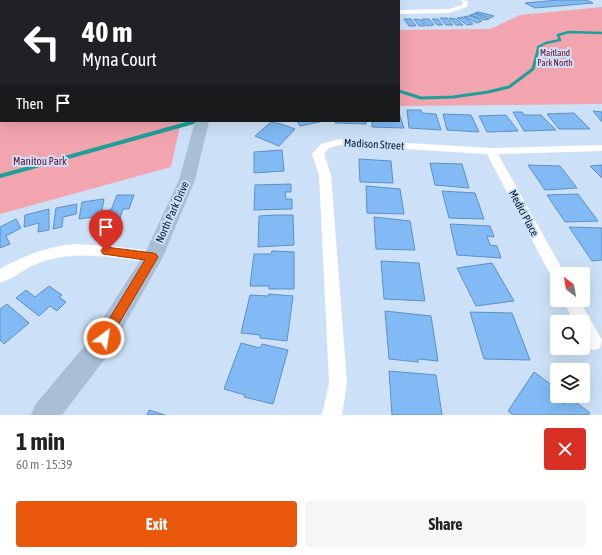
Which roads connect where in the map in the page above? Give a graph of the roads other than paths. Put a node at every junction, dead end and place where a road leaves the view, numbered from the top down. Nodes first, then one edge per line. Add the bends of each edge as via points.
1 (464, 0) edge
2 (400, 12) edge
3 (201, 123) edge
4 (602, 148) edge
5 (491, 151) junction
6 (153, 257) junction
7 (553, 267) edge
8 (0, 277) edge
9 (575, 307) edge
10 (594, 342) dead end
11 (45, 415) edge
12 (332, 415) edge

1 - 2 street via 465,6 449,11
3 - 6 main road, North Park Drive via 187,180
4 - 5 street, Madison Street
5 - 7 street, Medici Place
5 - 12 street, Madison Street via 340,142 325,146 318,154 325,175 338,375
6 - 8 street via 71,249 48,253
6 - 11 main road, North Park Drive via 96,351
9 - 10 street

